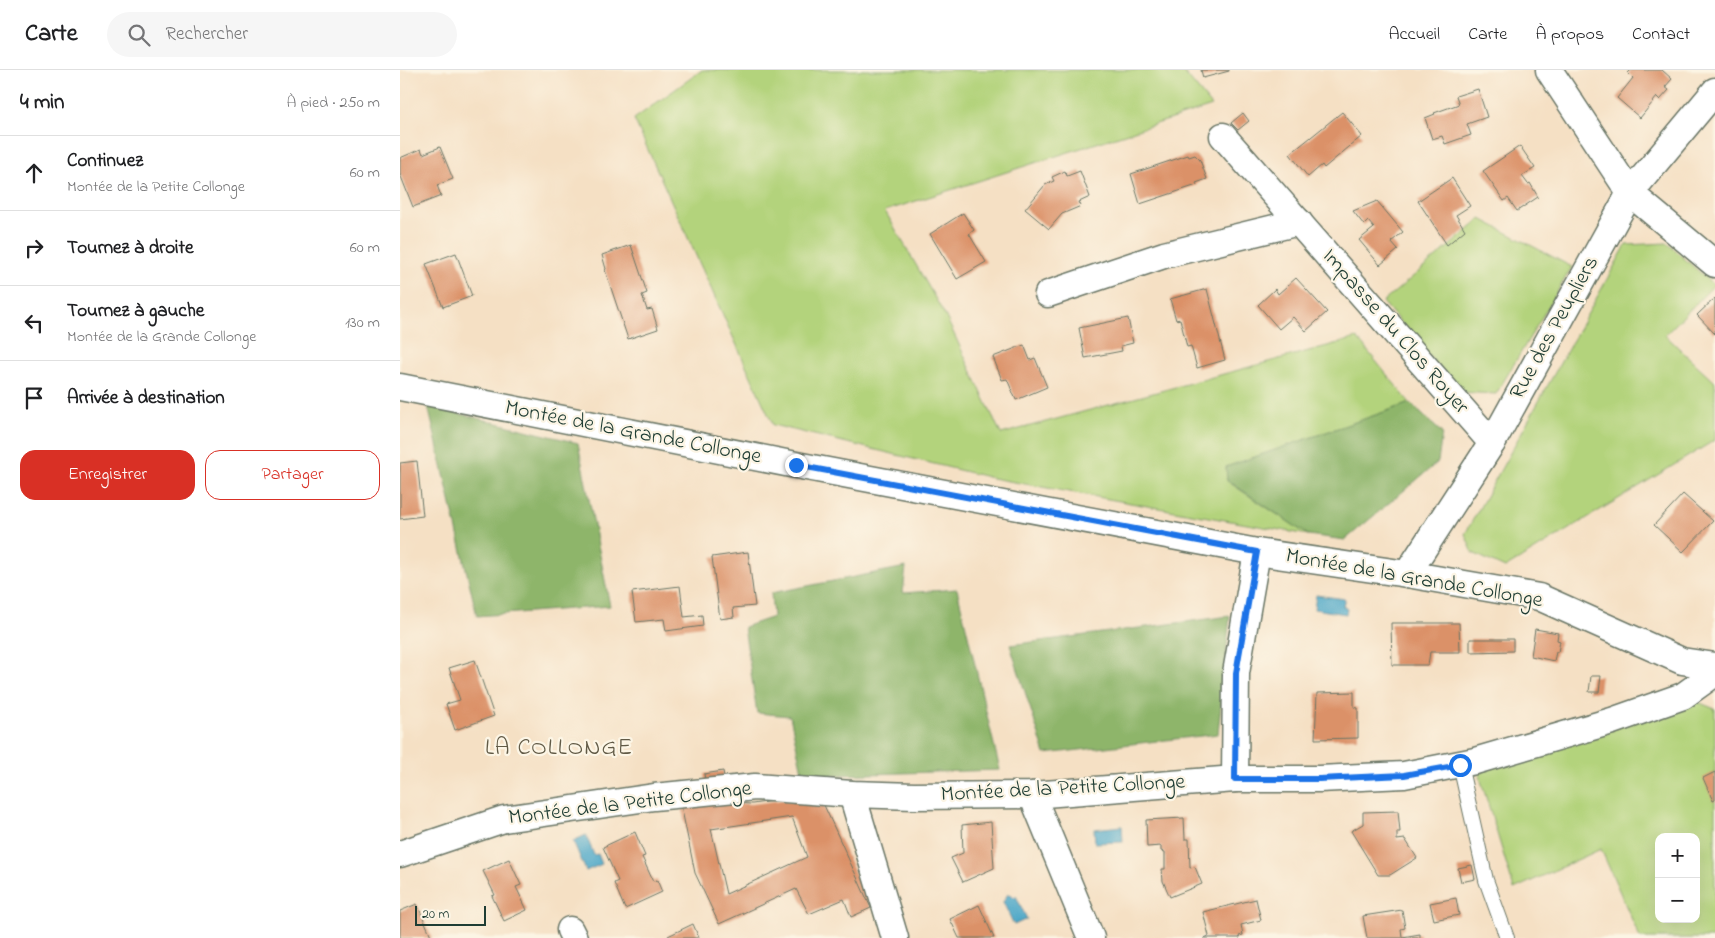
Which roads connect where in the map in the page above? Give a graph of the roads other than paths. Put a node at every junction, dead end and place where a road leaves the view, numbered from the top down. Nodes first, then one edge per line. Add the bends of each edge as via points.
1 (1549, 70) edge
2 (1715, 91) edge
3 (1223, 136) dead end
4 (1630, 193) junction
5 (1298, 222) junction
6 (1715, 264) edge
7 (1048, 294) dead end
8 (400, 387) edge
9 (1492, 443) junction
10 (1257, 552) junction
11 (1407, 574) junction
12 (1715, 666) edge
13 (1715, 673) edge
14 (1460, 765) junction
15 (1235, 779) junction
16 (852, 794) junction
17 (1032, 795) junction
18 (400, 854) edge
19 (895, 938) edge
20 (1091, 938) edge
21 (1507, 938) edge

1 - 4 street
2 - 4 street, Rue des Peupliers
3 - 5 street, Impasse du Clos Royer
4 - 6 street
4 - 9 street, Rue des Peupliers
5 - 7 street via 1164,255
5 - 9 street, Impasse du Clos Royer
8 - 10 street, Montée de la Grande Collonge
9 - 11 street, Rue des Peupliers
10 - 11 street, Montée de la Grande Collonge
10 - 15 street via 1236,673
11 - 12 street, Montée de la Grande Collonge via 1539,597 1682,661
13 - 14 street, Montée de la Petite Collonge via 1683,696 1612,721
14 - 15 street, Montée de la Petite Collonge via 1404,775
14 - 21 lane via 1486,880
15 - 17 street, Montée de la Petite Collonge
16 - 17 street, Montée de la Petite Collonge
16 - 18 street, Montée de la Petite Collonge via 755,787 654,797 504,819
16 - 19 street
17 - 20 street

